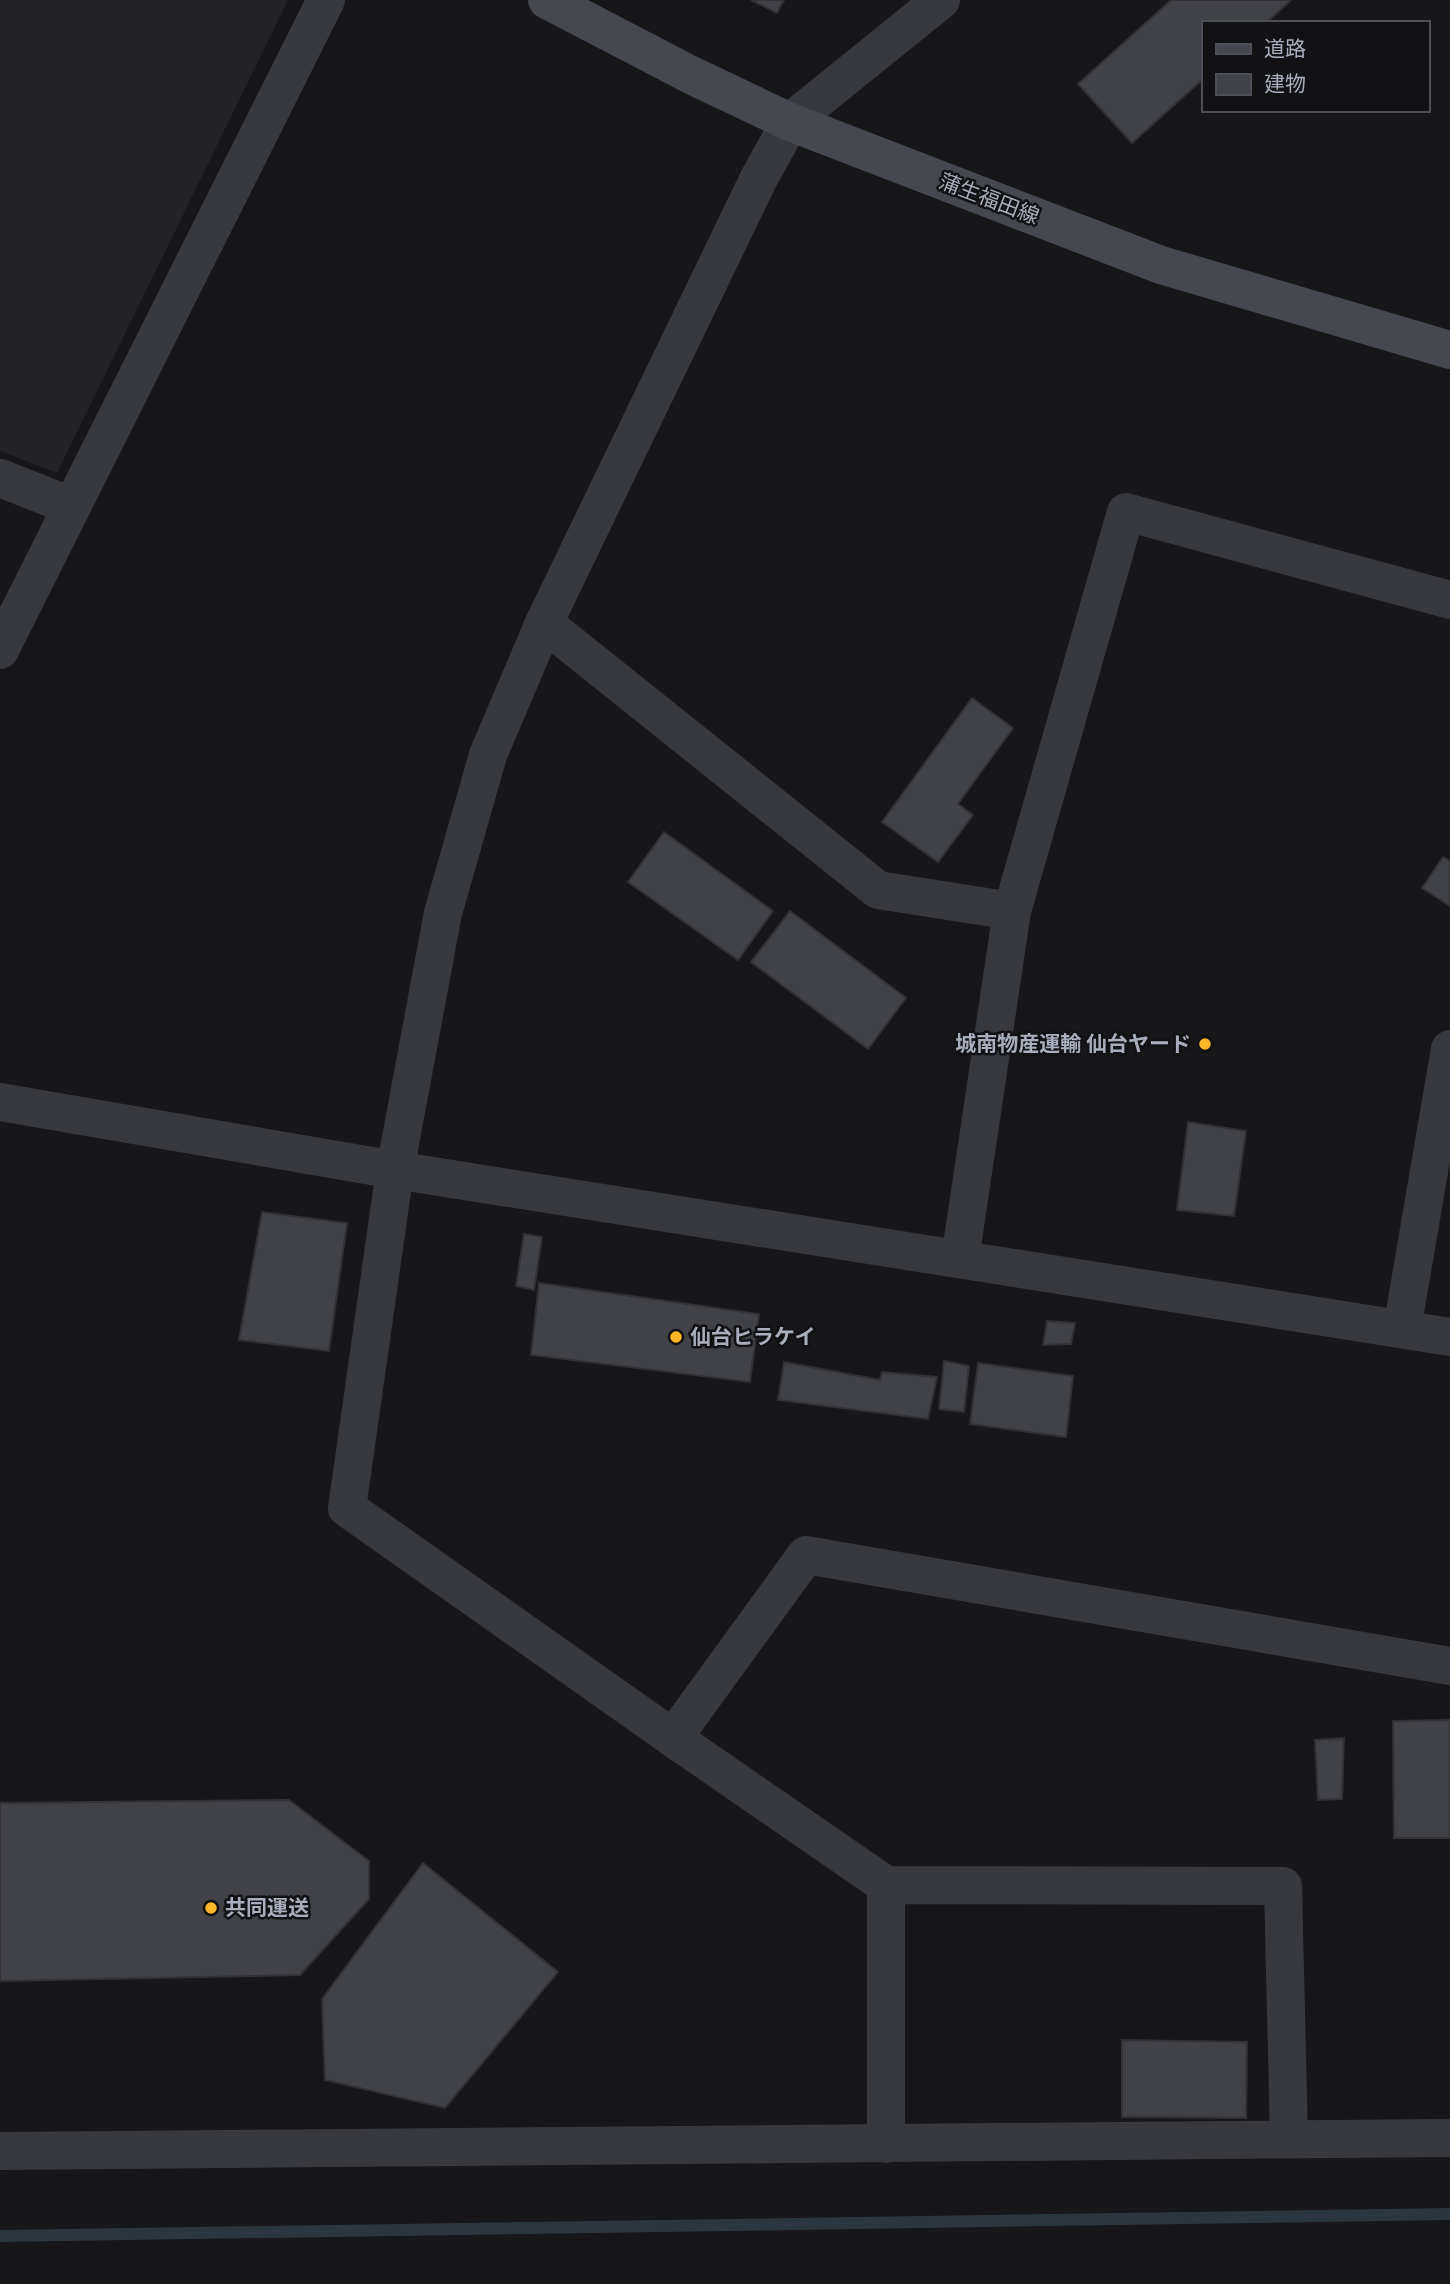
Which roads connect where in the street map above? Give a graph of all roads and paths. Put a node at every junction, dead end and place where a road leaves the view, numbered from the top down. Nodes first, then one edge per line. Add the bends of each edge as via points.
1 (326, 0) edge
2 (547, 0) edge
3 (941, 0) edge
4 (790, 122) junction
5 (1450, 350) edge
6 (0, 478) edge
7 (71, 506) junction
8 (1450, 600) edge
9 (544, 623) junction
10 (0, 650) edge
11 (1012, 911) junction
12 (1450, 1049) edge
13 (0, 1102) edge
14 (395, 1170) junction
15 (960, 1259) junction
16 (1402, 1329) junction
17 (1450, 1337) edge
18 (1450, 1667) edge
19 (673, 1738) junction
20 (886, 1885) junction
21 (1450, 2138) edge
22 (1289, 2139) junction
23 (886, 2144) junction
24 (0, 2151) edge

1 - 7 street
2 - 4 main road, 蒲生福田線
3 - 4 street
4 - 5 main road, 蒲生福田線 via 1161,265
4 - 9 street
6 - 7 street
7 - 10 street
8 - 11 street via 1126,512
9 - 11 street via 878,890
9 - 14 street via 488,755 443,914
11 - 15 street
12 - 16 street
13 - 14 street
14 - 15 street
14 - 19 street via 347,1508
15 - 16 street
16 - 17 street
18 - 19 street via 806,1555
19 - 20 street
20 - 22 street via 1283,1886
20 - 23 street
21 - 22 street
22 - 23 street
23 - 24 street

